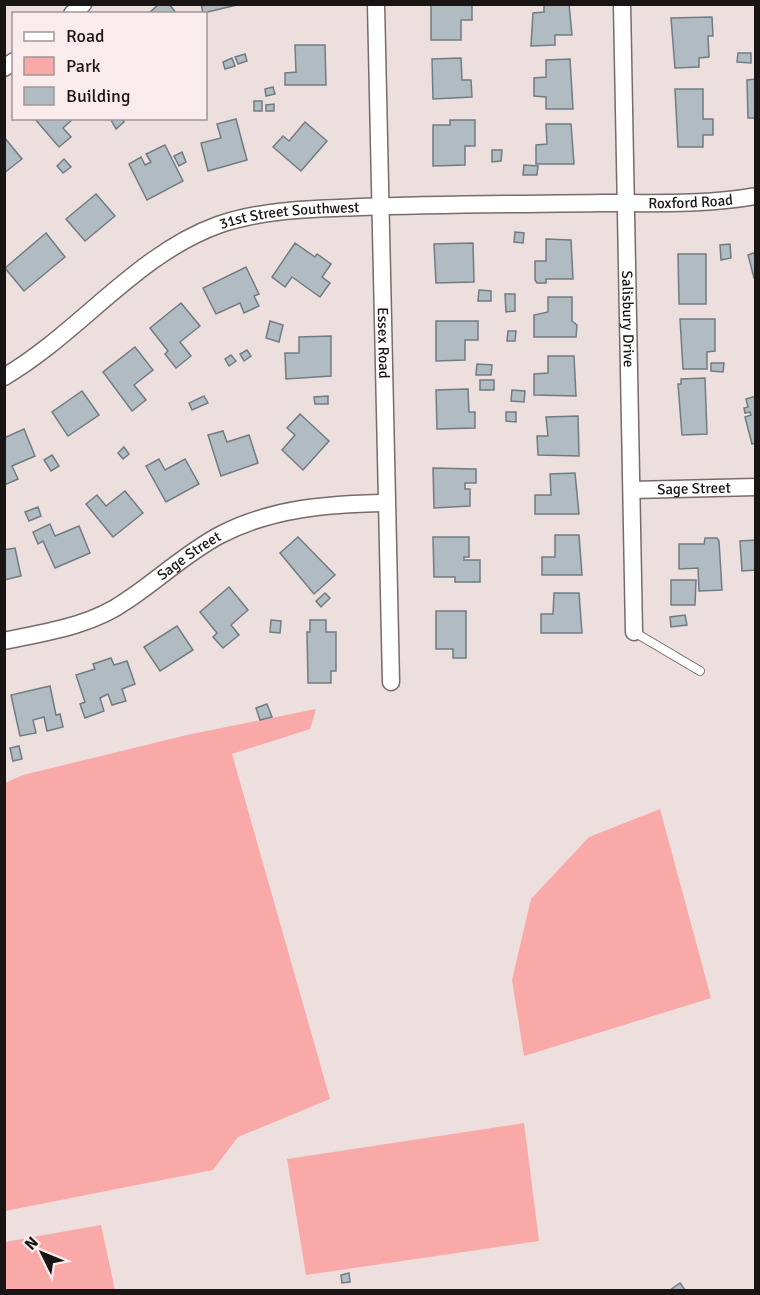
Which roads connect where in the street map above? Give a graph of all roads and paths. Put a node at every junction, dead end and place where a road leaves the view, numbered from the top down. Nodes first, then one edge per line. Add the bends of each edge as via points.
1 (376, 4) edge
2 (622, 4) edge
3 (756, 196) edge
4 (625, 203) junction
5 (380, 206) junction
6 (4, 377) edge
7 (756, 488) edge
8 (632, 490) junction
9 (385, 503) junction
10 (634, 632) joint
11 (4, 641) edge
12 (700, 670) dead end
13 (391, 682) dead end

1 - 5 street, Essex Road
2 - 4 street, Salisbury Drive
3 - 4 street, Roxford Road
4 - 5 street, 31st Street Southwest
4 - 8 street, Salisbury Drive
5 - 6 street, 31st Street Southwest via 288,210 217,225 154,260 54,344
5 - 9 street, Essex Road
7 - 8 street, Sage Street
8 - 10 street, Salisbury Drive
9 - 11 street, Sage Street via 324,505 257,519 220,534 125,602 98,616 69,627
9 - 13 street, Essex Road
10 - 12 lane

